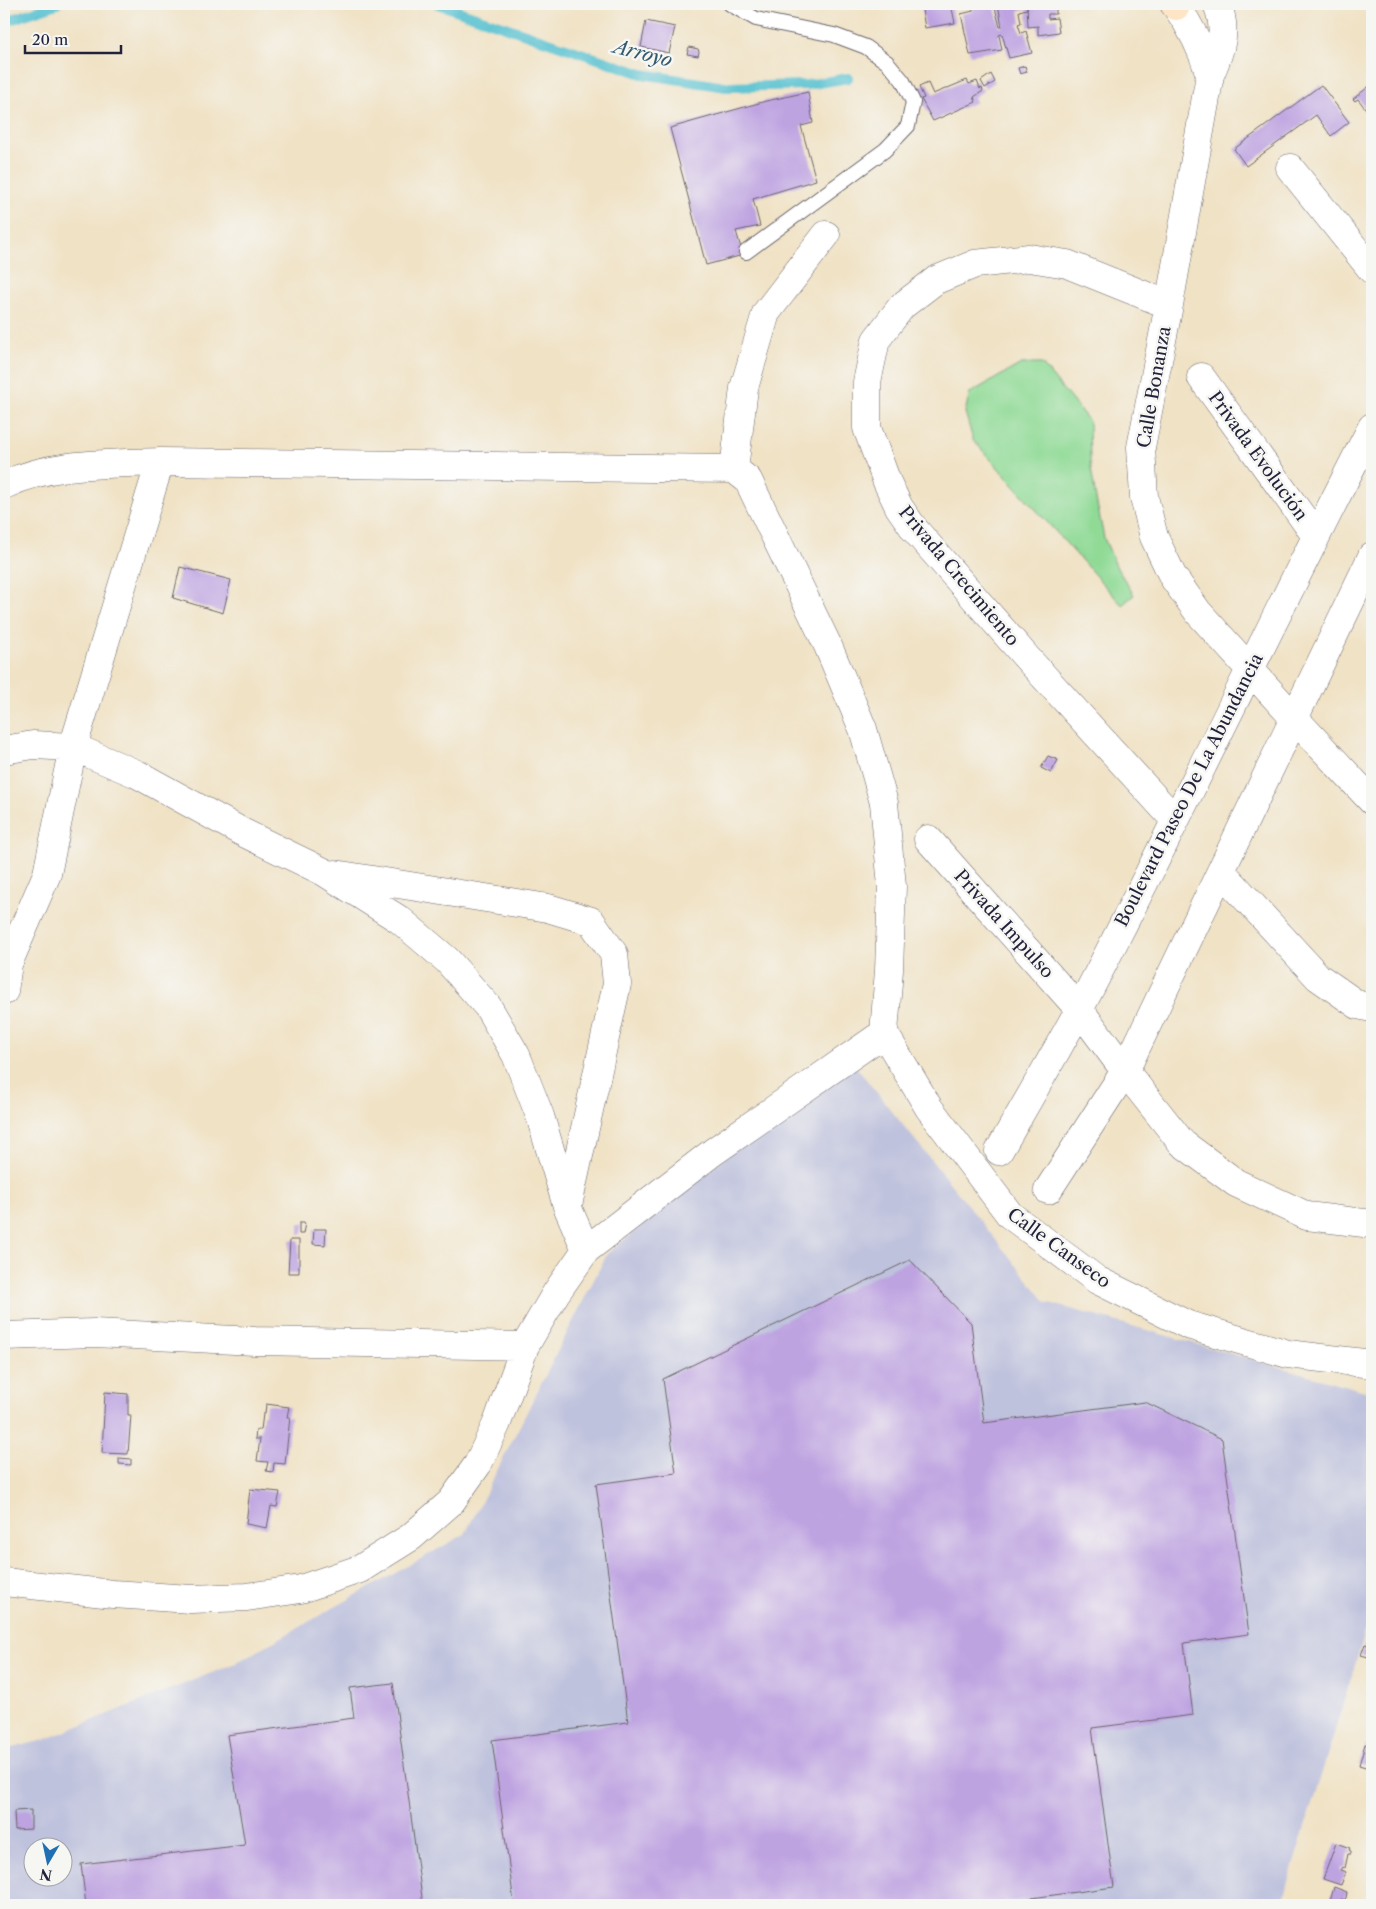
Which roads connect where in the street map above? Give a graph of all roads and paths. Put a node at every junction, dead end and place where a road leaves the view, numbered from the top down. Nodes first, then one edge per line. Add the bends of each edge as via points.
1 (730, 4) edge
2 (1217, 4) edge
3 (1175, 5) edge
4 (1210, 75) junction
5 (1290, 168) dead end
6 (826, 235) dead end
7 (746, 252) dead end
8 (1372, 270) edge
9 (1169, 305) junction
10 (1201, 377) dead end
11 (1372, 426) edge
12 (160, 462) junction
13 (734, 469) junction
14 (4, 485) edge
15 (1316, 536) junction
16 (1372, 556) edge
17 (1365, 590) edge
18 (1250, 670) junction
19 (1294, 718) junction
20 (73, 747) junction
21 (4, 750) edge
22 (1372, 801) edge
23 (1174, 820) junction
24 (928, 839) dead end
25 (1221, 871) junction
26 (324, 872) junction
27 (4, 991) edge
28 (1372, 1008) edge
29 (1079, 1009) junction
30 (884, 1033) junction
31 (1125, 1071) junction
32 (999, 1151) dead end
33 (1048, 1190) dead end
34 (567, 1206) junction
35 (1372, 1224) edge
36 (586, 1250) junction
37 (4, 1336) edge
38 (525, 1346) junction
39 (1372, 1364) edge
40 (4, 1582) edge

1 - 7 lane via 756,19 834,35 866,47 888,63 903,81 913,102 908,126 885,150
2 - 4 street, Calle Bonanza via 1224,29 1220,53
3 - 4 street, Calle Bonanza via 1203,50
4 - 9 street, Calle Bonanza
5 - 8 street
6 - 13 street via 766,313 744,388
9 - 18 street, Calle Bonanza via 1141,447 1144,497 1154,537 1173,577 1198,612
9 - 23 street, Privada Crecimiento via 1067,264 1029,258 975,264 936,280 902,306 876,340 867,382 867,428 887,482 915,530
10 - 15 street, Privada Evolución
11 - 15 street, Boulevard Paseo De La Abundancia
12 - 13 street
12 - 14 street via 65,466 22,476
12 - 20 street
13 - 30 street via 748,480 828,646 863,729 884,803 892,886
15 - 18 street, Boulevard Paseo De La Abundancia
16 - 17 street
17 - 19 street
18 - 19 street, Calle Bonanza
18 - 23 street, Boulevard Paseo De La Abundancia
19 - 22 street, Calle Bonanza
19 - 25 street
20 - 21 street via 33,745
20 - 26 street via 136,774
20 - 27 street via 47,874 8,964
23 - 29 street, Boulevard Paseo De La Abundancia
24 - 29 street, Privada Impulso
25 - 28 street via 1318,977 1358,1005
25 - 31 street
26 - 34 street via 400,920 447,960 488,1007 516,1055 540,1116
26 - 34 street via 548,908 590,922 614,954 617,984
29 - 31 street, Privada Impulso
29 - 32 street, Boulevard Paseo De La Abundancia
30 - 36 street via 713,1152
30 - 39 street, Calle Canseco via 929,1108 1010,1215 1097,1280 1188,1325 1288,1354
31 - 33 street
31 - 35 street, Privada Impulso via 1182,1144 1236,1183 1307,1216
34 - 36 street
36 - 38 street
37 - 38 street via 94,1333 255,1341
38 - 40 street via 478,1464 451,1502 411,1537 360,1569 301,1589 238,1598 191,1599 113,1594

